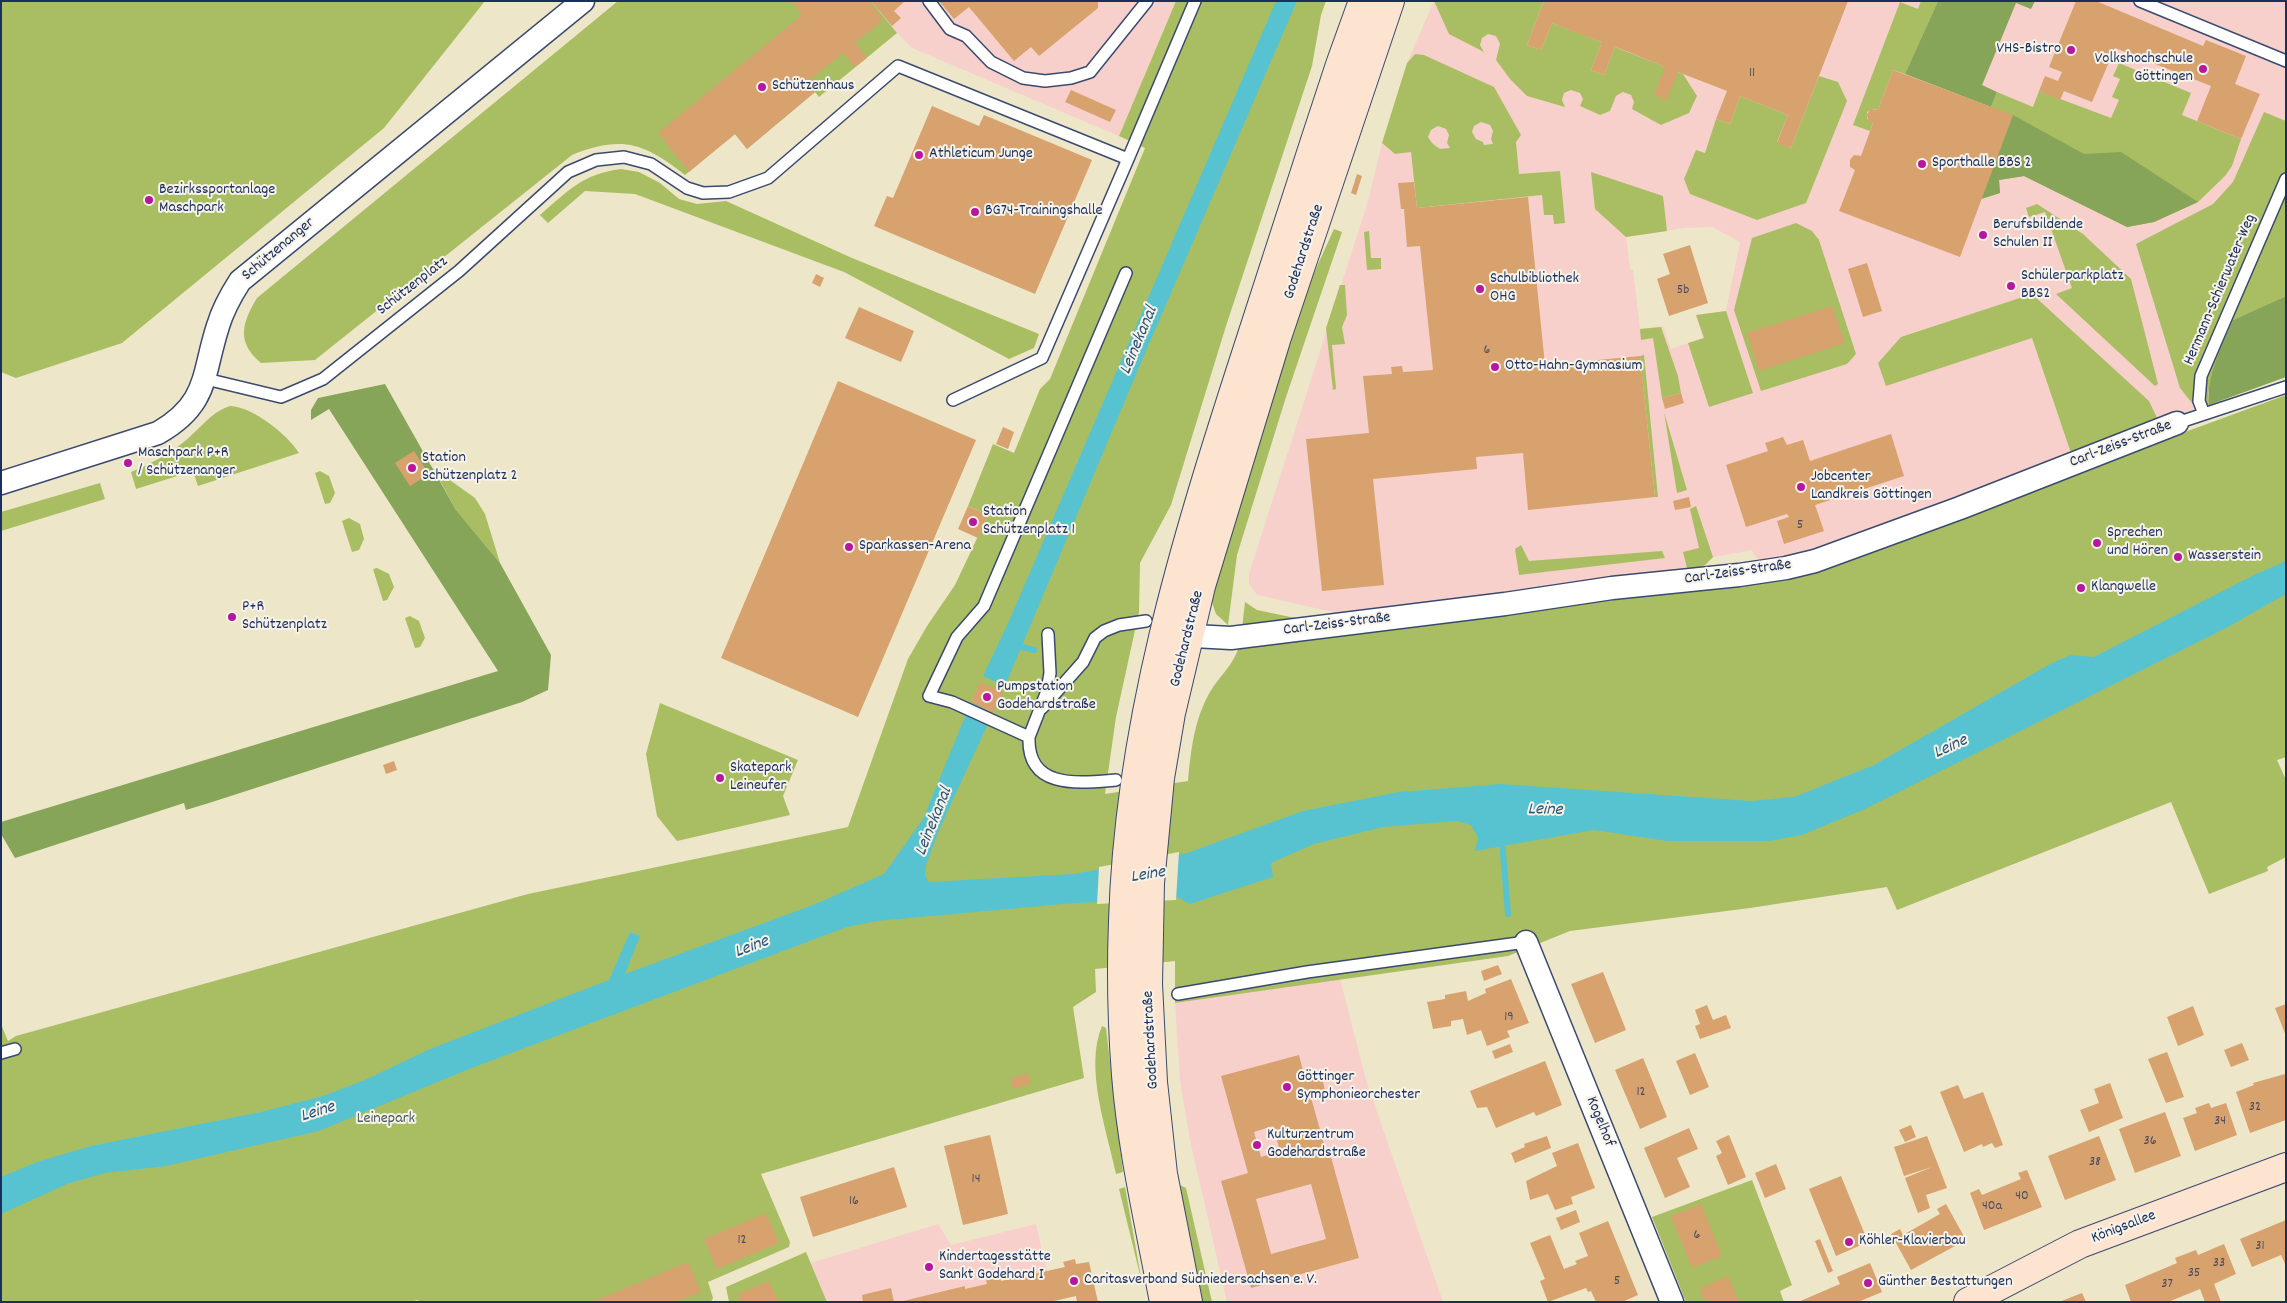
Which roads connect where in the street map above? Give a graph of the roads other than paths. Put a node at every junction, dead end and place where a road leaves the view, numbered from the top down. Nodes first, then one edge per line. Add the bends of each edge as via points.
1 (583, 1) edge
2 (929, 1) edge
3 (1147, 1) edge
4 (1195, 1) edge
5 (1363, 1) edge
6 (1390, 1) edge
7 (2140, 1) edge
8 (2286, 61) edge
9 (1128, 159) junction
10 (2286, 179) edge
11 (1126, 273) dead end
12 (206, 379) junction
13 (2286, 387) edge
14 (953, 400) dead end
15 (2204, 414) junction
16 (2177, 423) joint
17 (1, 483) edge
18 (1166, 631) junction
19 (1048, 634) dead end
20 (1042, 708) junction
21 (1029, 737) junction
22 (1125, 782) junction
23 (1526, 942) joint
24 (1136, 986) junction
25 (1178, 994) dead end
26 (15, 1049) dead end
27 (1, 1053) edge
28 (2286, 1167) edge
29 (1164, 1302) edge
30 (1188, 1302) edge
31 (1672, 1302) edge
32 (1968, 1302) edge

1 - 12 street, Schützenanger via 240,280 226,302
2 - 3 lane via 950,28 966,36 991,62 1023,78 1045,81 1090,72
4 - 9 lane
5 - 18 street, Godehardstraße via 1208,470
6 - 18 street, Godehardstraße via 1277,337 1201,586
7 - 8 lane
9 - 12 lane, Schützenplatz via 898,66 768,178 729,192 696,192 651,164 624,157 596,160 568,172 459,271 324,379 281,397
9 - 14 lane via 1042,358
10 - 15 lane, Hermann-Schierwater-Weg via 2201,376 2199,401
11 - 21 lane via 984,606 957,637 929,696 952,702
12 - 17 street, Schützenanger via 188,410 158,433
13 - 15 lane, Carl-Zeiss-Straße
15 - 16 lane, Carl-Zeiss-Straße
16 - 18 street, Carl-Zeiss-Straße via 1951,512 1786,568 1231,638
18 - 20 lane via 1119,625 1104,631 1095,638 1083,662
18 - 22 street, Godehardstraße
18 - 24 street, Godehardstraße via 1171,713 1160,778
19 - 20 lane via 1050,673
20 - 21 lane
21 - 22 lane via 1028,748 1045,776 1064,782
22 - 24 street, Godehardstraße via 1124,885
23 - 25 lane via 1307,972
23 - 31 street, Kogelhof
24 - 29 street, Godehardstraße via 1126,1076 1140,1176
24 - 30 street, Godehardstraße via 1153,1082 1163,1174
26 - 27 lane
28 - 32 street, Königsallee via 2080,1244

